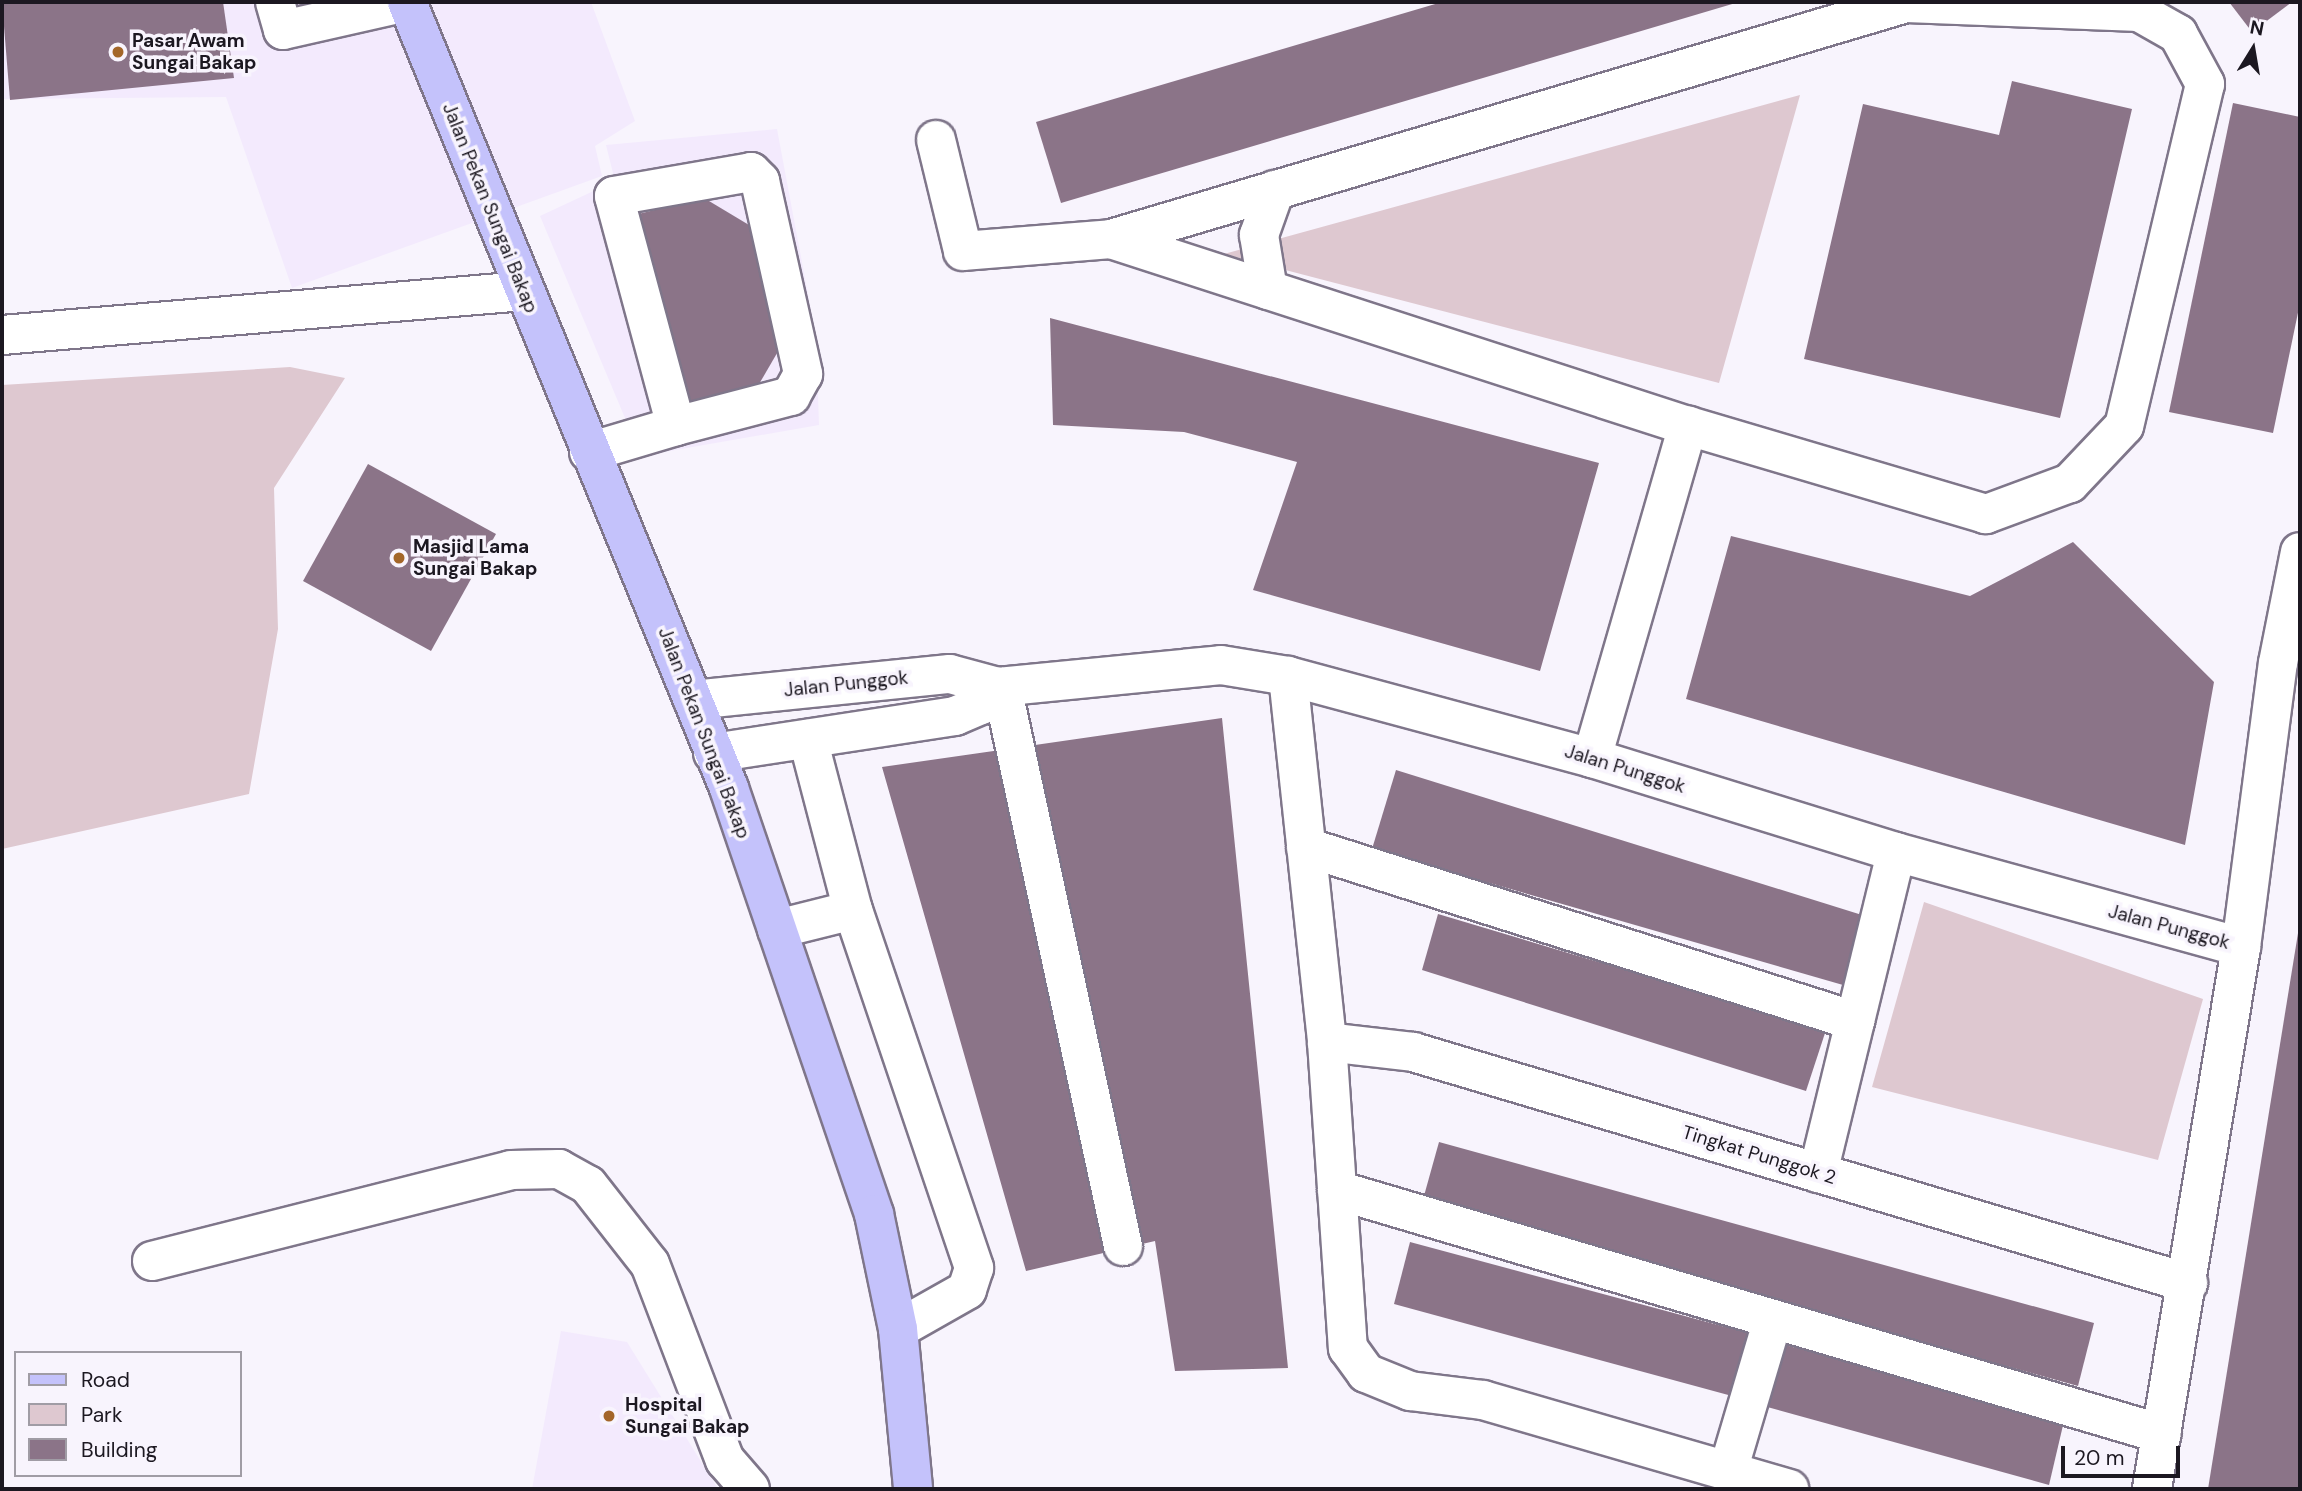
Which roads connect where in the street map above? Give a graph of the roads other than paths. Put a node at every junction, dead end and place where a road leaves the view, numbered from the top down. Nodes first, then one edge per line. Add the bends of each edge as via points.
1 (275, 2) edge
2 (407, 2) edge
3 (936, 140) dead end
4 (1275, 190) junction
5 (1111, 239) junction
6 (1268, 290) junction
7 (524, 291) junction
8 (2, 335) edge
9 (676, 426) junction
10 (1688, 426) junction
11 (589, 452) junction
12 (2300, 552) edge
13 (1287, 676) junction
14 (1000, 687) junction
15 (693, 700) junction
16 (808, 739) junction
17 (713, 753) junction
18 (1592, 758) junction
19 (1306, 846) junction
20 (1896, 852) junction
21 (853, 910) junction
22 (777, 929) junction
23 (2241, 947) junction
24 (1855, 1021) junction
25 (1326, 1042) junction
26 (1818, 1173) junction
27 (1337, 1190) junction
28 (1123, 1246) dead end
29 (152, 1261) dead end
30 (2188, 1283) junction
31 (1772, 1322) junction
32 (898, 1329) junction
33 (2162, 1434) junction
34 (1728, 1471) junction
35 (750, 1489) edge
36 (913, 1489) edge
37 (1790, 1489) edge
38 (2152, 1489) edge

1 - 2 street via 283,30
2 - 7 main road, Jalan Pekan Sungai Bakap
3 - 5 street via 963,251
4 - 5 street
4 - 6 street via 1259,235
4 - 10 street via 1906,3 2139,12 2178,34 2205,84 2124,426 2070,483 1986,514
5 - 6 street
6 - 10 street
7 - 8 street
7 - 11 main road, Jalan Pekan Sungai Bakap
9 - 9 street via 614,196 751,172 760,181 803,374 791,396
9 - 11 street
10 - 18 street
11 - 15 main road, Jalan Pekan Sungai Bakap
12 - 23 street via 2278,663
13 - 14 street, Jalan Punggok via 1221,665
13 - 18 street, Jalan Punggok
13 - 19 street
14 - 15 street, Jalan Punggok via 950,674
14 - 16 street via 981,705 955,716
14 - 28 street
15 - 17 main road, Jalan Pekan Sungai Bakap
16 - 17 street
16 - 21 street
17 - 22 main road, Jalan Pekan Sungai Bakap
18 - 20 street, Jalan Punggok
19 - 24 street
19 - 25 street
20 - 23 street, Jalan Punggok
20 - 24 street
21 - 22 street
21 - 32 street via 974,1268 967,1290
22 - 32 main road, Jalan Pekan Sungai Bakap via 874,1214
23 - 30 street
24 - 26 street
25 - 26 street, Tingkat Punggok 2 via 1413,1052
25 - 27 street
26 - 30 street, Tingkat Punggok 2
27 - 31 street
27 - 34 street via 1348,1348 1366,1373 1410,1391 1483,1400
29 - 35 street via 511,1170 559,1168 587,1185 650,1264 725,1460
30 - 33 street
31 - 33 street
31 - 34 street
32 - 36 main road, Jalan Pekan Sungai Bakap
33 - 38 street
34 - 37 street

